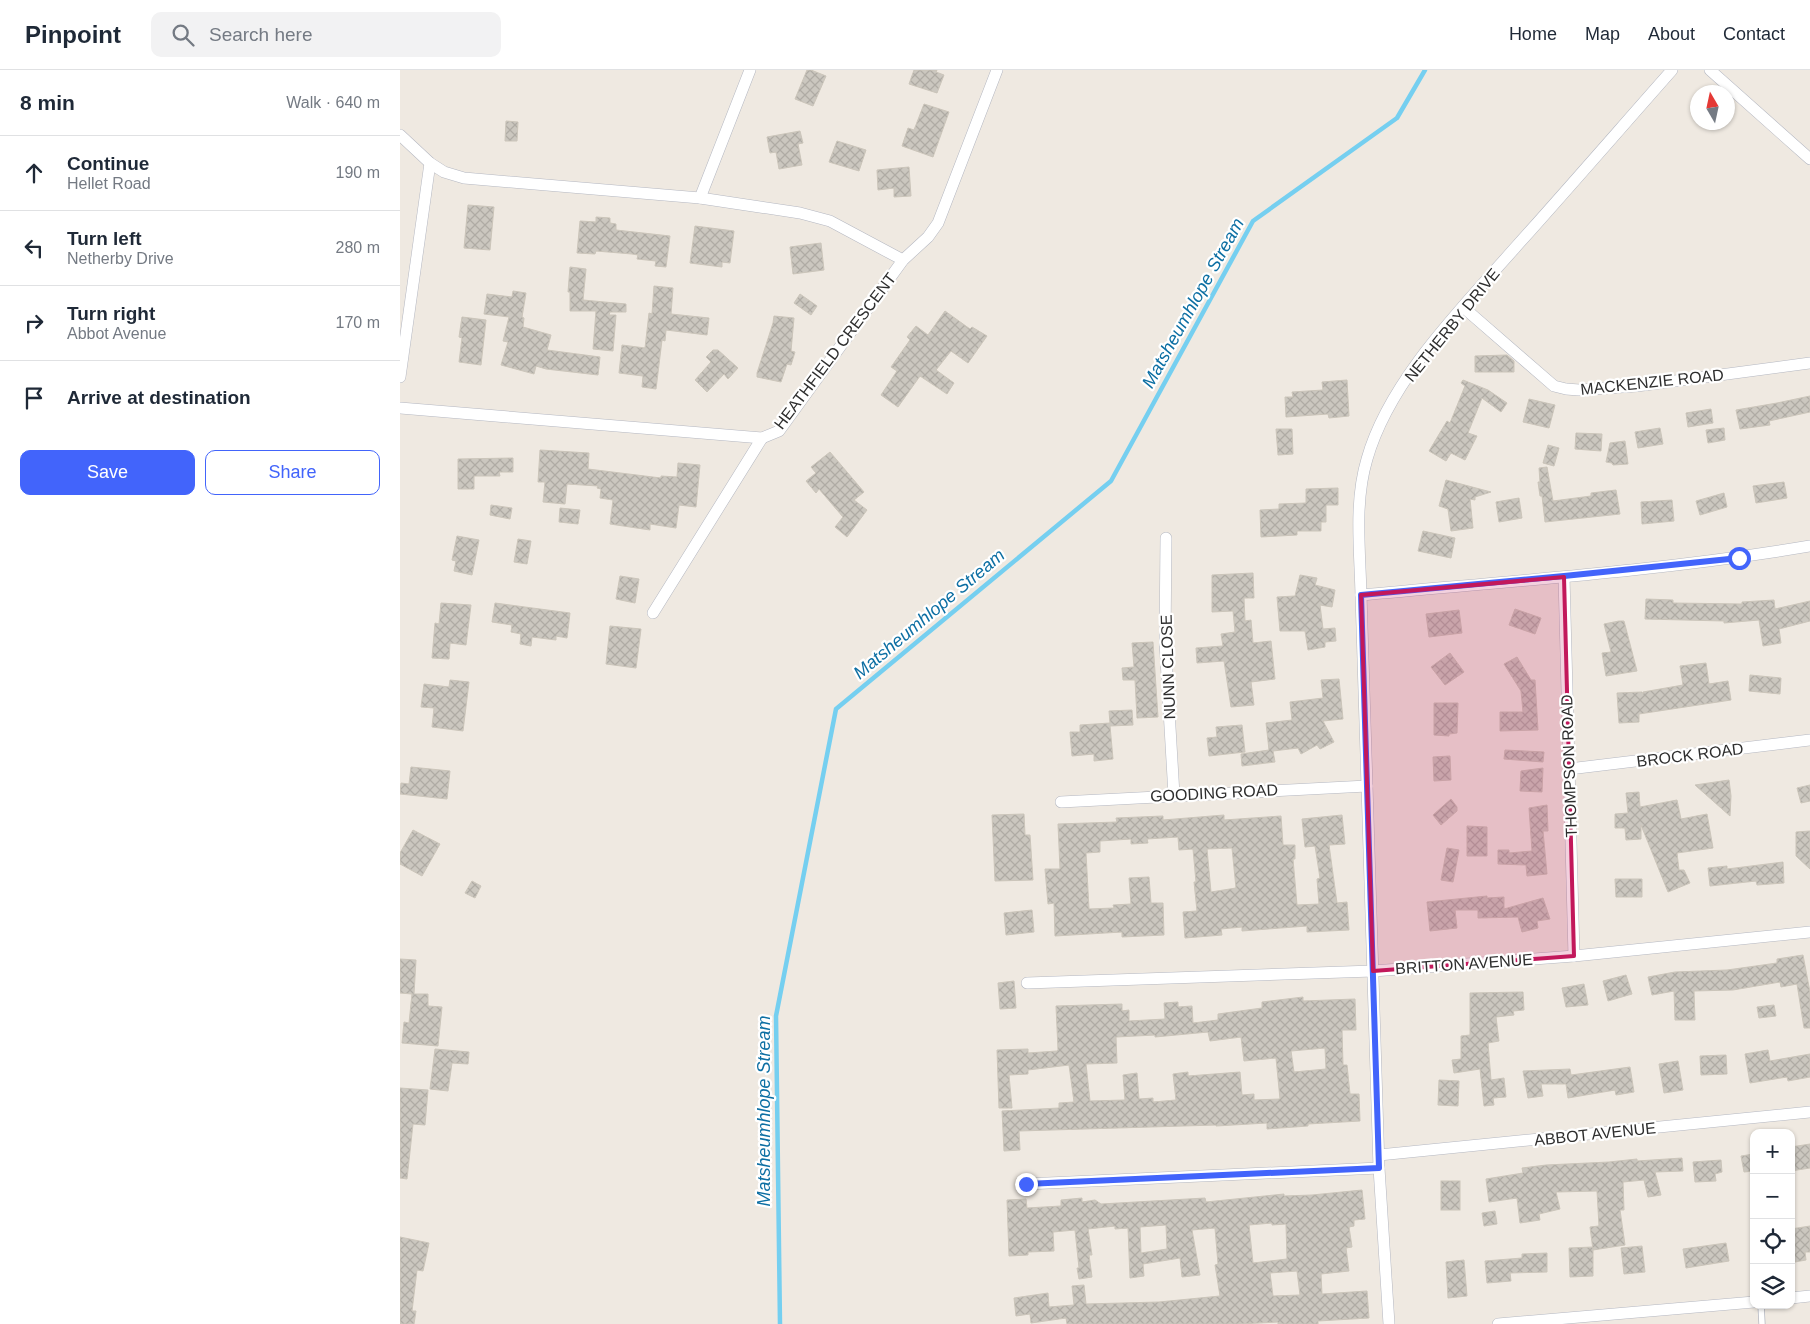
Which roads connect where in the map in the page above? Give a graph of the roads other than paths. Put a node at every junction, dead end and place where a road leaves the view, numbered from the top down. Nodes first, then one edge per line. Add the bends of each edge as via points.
1 (750, 70) edge
2 (997, 70) edge
3 (1672, 70) edge
4 (1710, 70) edge
5 (400, 135) edge
6 (1810, 159) edge
7 (430, 163) junction
8 (700, 198) junction
9 (903, 260) junction
10 (1463, 307) junction
11 (1810, 363) edge
12 (400, 377) edge
13 (400, 408) edge
14 (762, 438) junction
15 (1166, 538) dead end
16 (1810, 546) edge
17 (1564, 576) junction
18 (1361, 595) junction
19 (653, 613) dead end
20 (1810, 740) edge
21 (1569, 769) junction
22 (1367, 786) junction
23 (1174, 795) junction
24 (1061, 802) dead end
25 (1810, 932) edge
26 (1574, 956) junction
27 (1373, 971) junction
28 (1027, 983) dead end
29 (1810, 1112) edge
30 (1379, 1155) junction
31 (1379, 1168) junction
32 (1026, 1184) dead end
33 (1810, 1296) edge
34 (1795, 1298) edge
35 (1750, 1302) edge
36 (1760, 1309) edge
37 (1388, 1324) edge
38 (1498, 1324) edge
39 (1762, 1324) edge

1 - 8 street
2 - 9 street, HEATHFIELD CRESCENT via 938,223
3 - 10 street, NETHERBY DRIVE
4 - 6 street
5 - 7 street
7 - 8 street via 444,172 464,178
7 - 12 street
8 - 9 street via 800,213 830,221
9 - 14 street, HEATHFIELD CRESCENT via 779,430
10 - 11 street, MACKENZIE ROAD via 1554,386 1566,389 1637,386
10 - 18 street, NETHERBY DRIVE via 1402,386 1380,424 1367,458 1360,500
13 - 14 street, HEATHFIELD CRESCENT
14 - 19 street
15 - 23 street, NUNN CLOSE via 1165,642
16 - 17 street via 1739,558
17 - 18 street
17 - 21 street, THOMPSON ROAD
18 - 22 street, NETHERBY DRIVE
20 - 21 street, BROCK ROAD
21 - 26 street, THOMPSON ROAD
22 - 23 street, GOODING ROAD
22 - 27 street, NETHERBY DRIVE
23 - 24 street, GOODING ROAD
25 - 26 street, BRITTON AVENUE
26 - 27 street, BRITTON AVENUE
27 - 28 street, BRITTON AVENUE
27 - 30 street, NETHERBY DRIVE
29 - 30 street, ABBOT AVENUE
30 - 31 street, NETHERBY DRIVE
31 - 32 street
31 - 37 street, NETHERBY DRIVE
33 - 34 street
35 - 38 street
36 - 39 lane

